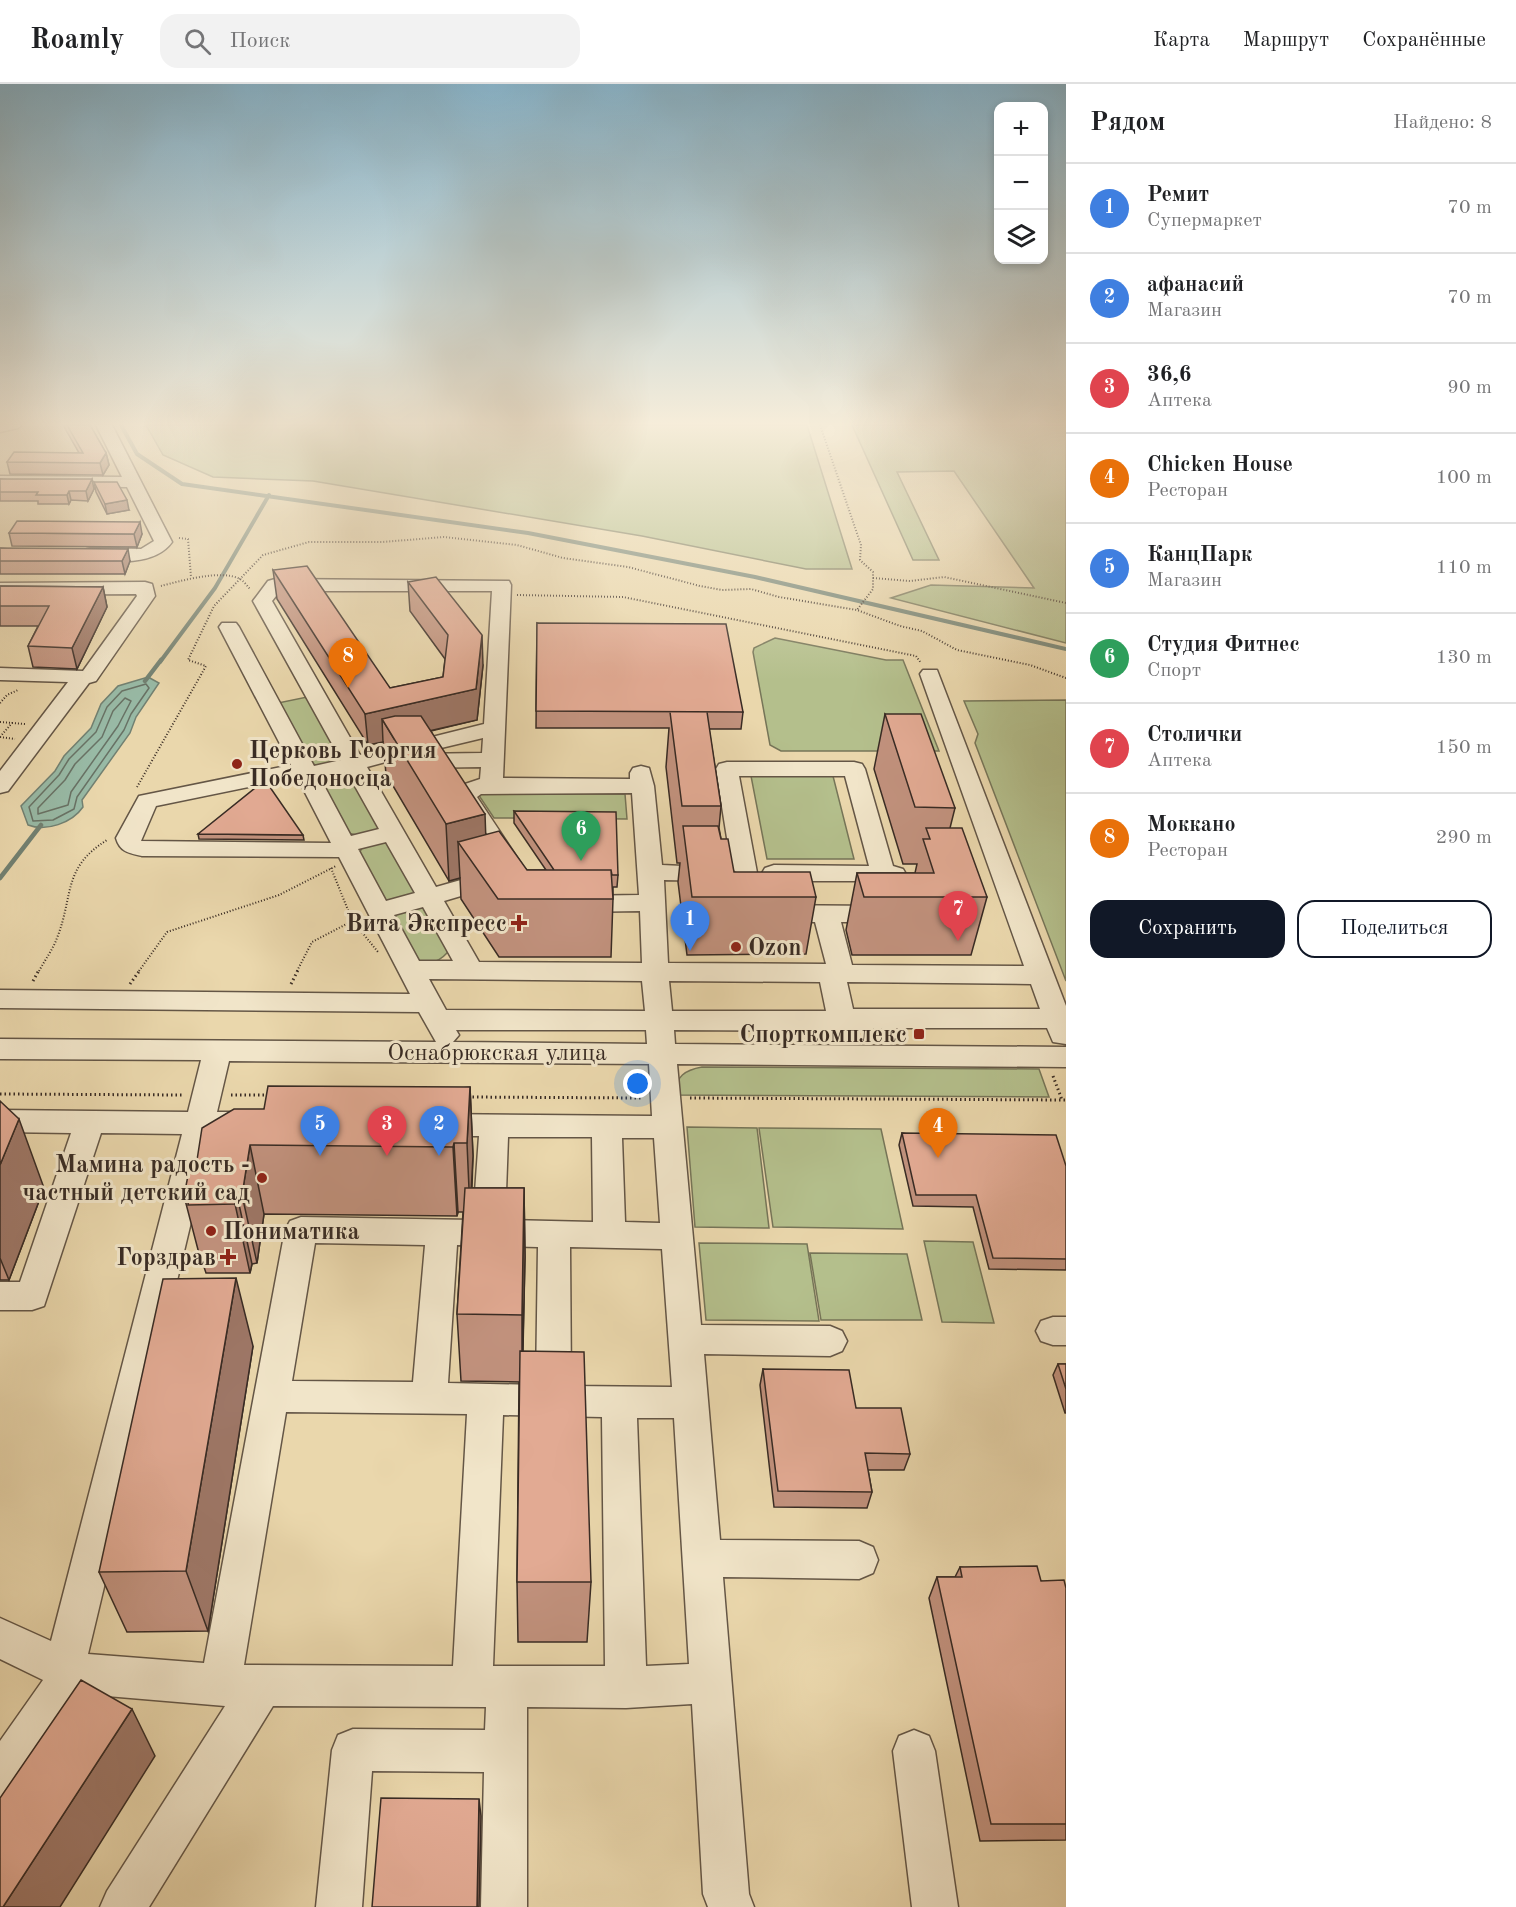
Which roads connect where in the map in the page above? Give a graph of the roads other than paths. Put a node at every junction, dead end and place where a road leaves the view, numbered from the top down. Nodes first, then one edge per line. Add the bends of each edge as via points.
1 (148, 510) edge
2 (81, 554) edge
3 (0, 589) edge
4 (229, 627) dead end
5 (0, 674) edge
6 (930, 674) road end
7 (83, 677) junction
8 (495, 728) junction
9 (493, 760) junction
10 (351, 762) junction
11 (305, 772) junction
12 (491, 785) junction
13 (0, 786) edge
14 (392, 833) junction
15 (339, 854) junction
16 (744, 873) junction
17 (883, 874) junction
18 (916, 874) edge
19 (652, 888) junction
20 (429, 897) junction
21 (559, 904) edge
22 (379, 910) junction
23 (826, 913) junction
24 (408, 965) junction
25 (471, 970) junction
26 (655, 971) junction
27 (836, 973) junction
28 (1041, 975) junction
29 (12, 999) edge
30 (432, 1012) junction
31 (1057, 1019) junction
32 (660, 1020) junction
33 (842, 1020) junction
34 (1066, 1044) edge
35 (0, 1049) edge
36 (218, 1051) junction
37 (454, 1052) junction
38 (663, 1054) junction
39 (1066, 1057) edge
40 (203, 1109) junction
41 (274, 1109) edge
42 (667, 1113) junction
43 (0, 1121) edge
44 (90, 1122) junction
45 (411, 1125) edge
46 (494, 1126) junction
47 (607, 1126) junction
48 (442, 1232) junction
49 (488, 1233) junction
50 (554, 1234) junction
51 (609, 1235) junction
52 (677, 1236) junction
53 (0, 1296) edge
54 (685, 1339) junction
55 (830, 1341) dead end
56 (271, 1396) junction
57 (429, 1399) junction
58 (486, 1400) junction
59 (553, 1401) junction
60 (619, 1402) junction
61 (691, 1403) junction
62 (703, 1558) junction
63 (859, 1560) dead end
64 (0, 1638) edge
65 (69, 1671) junction
66 (711, 1683) junction
67 (220, 1685) junction
68 (262, 1685) junction
69 (490, 1685) junction
70 (626, 1687) junction
71 (506, 1751) junction
72 (914, 1751) dead end
73 (0, 1777) edge
74 (123, 1907) edge
75 (339, 1907) edge
76 (504, 1907) edge
77 (731, 1907) edge
78 (935, 1907) edge

1 - 2 street via 163,542 159,548 139,554
3 - 7 street via 145,588 146,596 89,677
4 - 11 street
5 - 7 street
6 - 28 street via 993,875
7 - 13 street
8 - 9 street
8 - 10 street
8 - 10 street via 502,585 276,585 262,601
9 - 10 street
9 - 12 street
10 - 11 street
10 - 14 street
11 - 15 street
11 - 15 street via 147,801 128,838 130,845 142,849
12 - 19 street via 642,780
12 - 20 street via 476,787 465,797 518,877
14 - 15 street
14 - 20 street
15 - 22 street
16 - 17 street
16 - 17 street via 727,768 854,769
16 - 19 street
16 - 23 street via 752,913
17 - 18 street
17 - 23 street via 894,914
19 - 21 street
19 - 26 street
20 - 22 street
20 - 25 street
22 - 24 street
23 - 27 street
24 - 25 street
24 - 30 street
25 - 26 street
26 - 27 street
26 - 32 street
27 - 28 street
27 - 33 street
28 - 31 street
29 - 30 street via 282,1002
30 - 32 street
30 - 37 street
31 - 33 street
31 - 34 street
32 - 33 street
32 - 38 street
35 - 36 street, Оснабрюкская улица
36 - 37 street, Оснабрюкская улица
36 - 40 street
37 - 38 street, Оснабрюкская улица
38 - 39 street, Оснабрюкская улица
38 - 42 street
40 - 41 street
40 - 44 street
40 - 65 street
42 - 47 street
42 - 52 street
43 - 44 street
44 - 53 street via 32,1296
45 - 46 street
46 - 47 street
46 - 49 street
47 - 51 street
48 - 49 street
48 - 56 street via 301,1230
48 - 57 street
49 - 50 street
50 - 51 street
50 - 59 street
51 - 52 street
52 - 54 street
54 - 55 street
54 - 61 street
56 - 57 street
56 - 67 street
57 - 58 street
58 - 59 street
58 - 69 street
59 - 60 street
60 - 61 street
60 - 70 street
61 - 62 street
62 - 63 street
62 - 66 street
64 - 65 street
65 - 67 street
65 - 73 street
66 - 70 street
66 - 77 street via 726,1894
67 - 68 street
68 - 69 street
68 - 74 street
69 - 70 street
69 - 71 street
71 - 75 street via 353,1750
71 - 76 street
72 - 78 street

